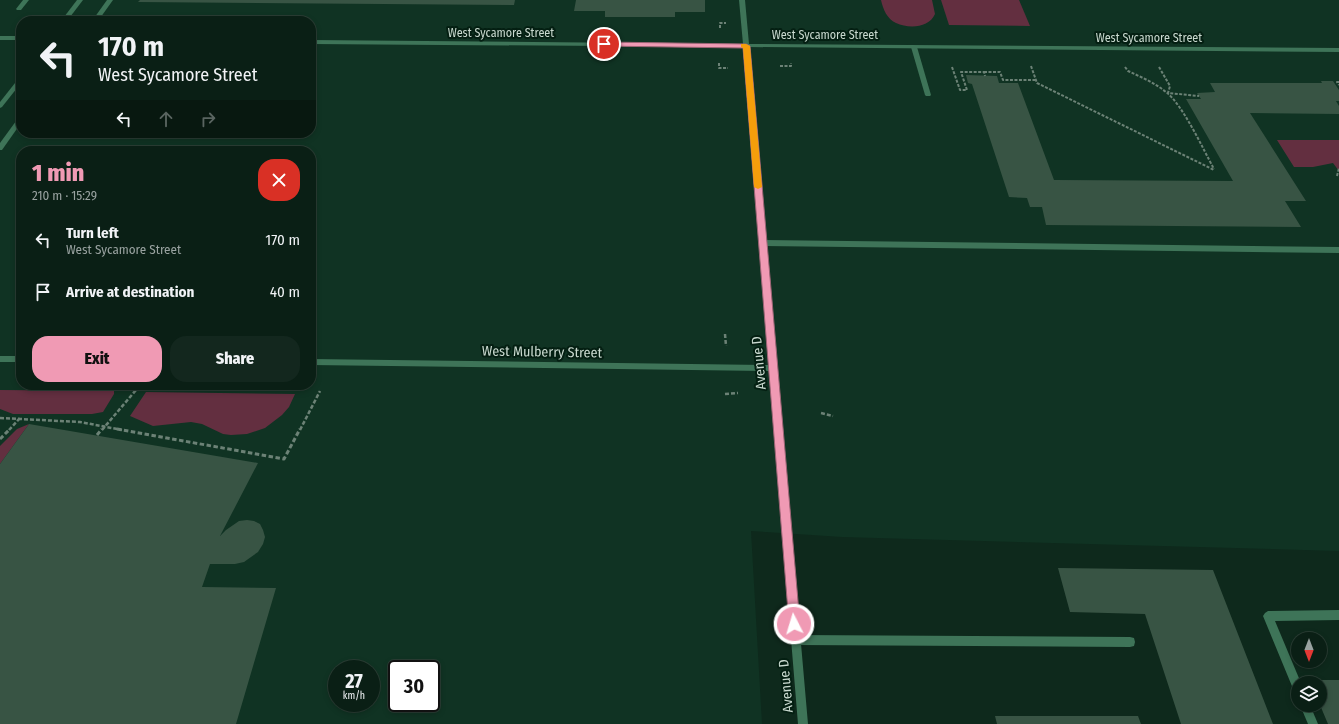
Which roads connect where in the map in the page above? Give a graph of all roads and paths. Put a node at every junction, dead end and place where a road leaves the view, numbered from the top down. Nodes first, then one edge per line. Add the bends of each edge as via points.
1 (26, 0) edge
2 (80, 0) edge
3 (110, 0) edge
4 (742, 0) edge
5 (19, 9) dead end
6 (68, 16) edge
7 (99, 16) edge
8 (0, 38) edge
9 (16, 38) edge
10 (316, 42) edge
11 (746, 46) junction
12 (914, 47) junction
13 (1339, 50) edge
14 (1028, 60) dead end
15 (1156, 61) dead end
16 (780, 66) dead end
17 (791, 66) dead end
18 (1125, 66) dead end
19 (952, 67) dead end
20 (719, 68) dead end
21 (728, 68) dead end
22 (984, 72) junction
23 (985, 76) dead end
24 (1036, 80) junction
25 (16, 85) edge
26 (1168, 93) junction
27 (928, 95) dead end
28 (1199, 96) dead end
29 (0, 106) edge
30 (16, 125) edge
31 (0, 148) edge
32 (1339, 168) edge
33 (1337, 176) dead end
34 (763, 243) junction
35 (1339, 250) edge
36 (725, 334) dead end
37 (726, 346) dead end
38 (0, 359) edge
39 (16, 359) edge
40 (316, 362) edge
41 (773, 368) junction
42 (136, 390) dead end
43 (320, 391) dead end
44 (738, 393) dead end
45 (725, 394) dead end
46 (821, 413) dead end
47 (833, 416) dead end
48 (0, 418) edge
49 (20, 418) junction
50 (105, 426) junction
51 (97, 435) dead end
52 (0, 439) edge
53 (1339, 615) edge
54 (796, 640) junction
55 (1130, 642) dead end
56 (1293, 676) edge
57 (1308, 712) edge
58 (803, 724) edge
59 (1313, 724) edge

1 - 5 street
2 - 6 street
3 - 7 street
4 - 11 street, Avenue D
8 - 9 street
10 - 11 street, West Sycamore Street
11 - 12 street, West Sycamore Street
11 - 34 street, Avenue D
12 - 13 street, West Sycamore Street
12 - 27 street
14 - 24 path
15 - 26 path via 1170,86
16 - 17 path
18 - 26 path via 1128,71
19 - 22 path via 960,90 966,90 960,72
20 - 21 path
22 - 23 path
22 - 24 path via 1000,72 1003,80
24 - 26 path via 1037,83 1214,170 1178,104
25 - 29 street
26 - 28 path
30 - 31 street
32 - 33 path
34 - 35 street
34 - 41 street, Avenue D
36 - 37 path
38 - 39 street
40 - 41 street, West Mulberry Street
41 - 54 street, Avenue D
42 - 50 path
43 - 50 path via 284,459
44 - 45 path
46 - 47 path
48 - 49 path
49 - 50 path
49 - 52 path
50 - 51 path
53 - 56 street via 1268,616
54 - 55 street
54 - 58 street, Avenue D
57 - 59 street

